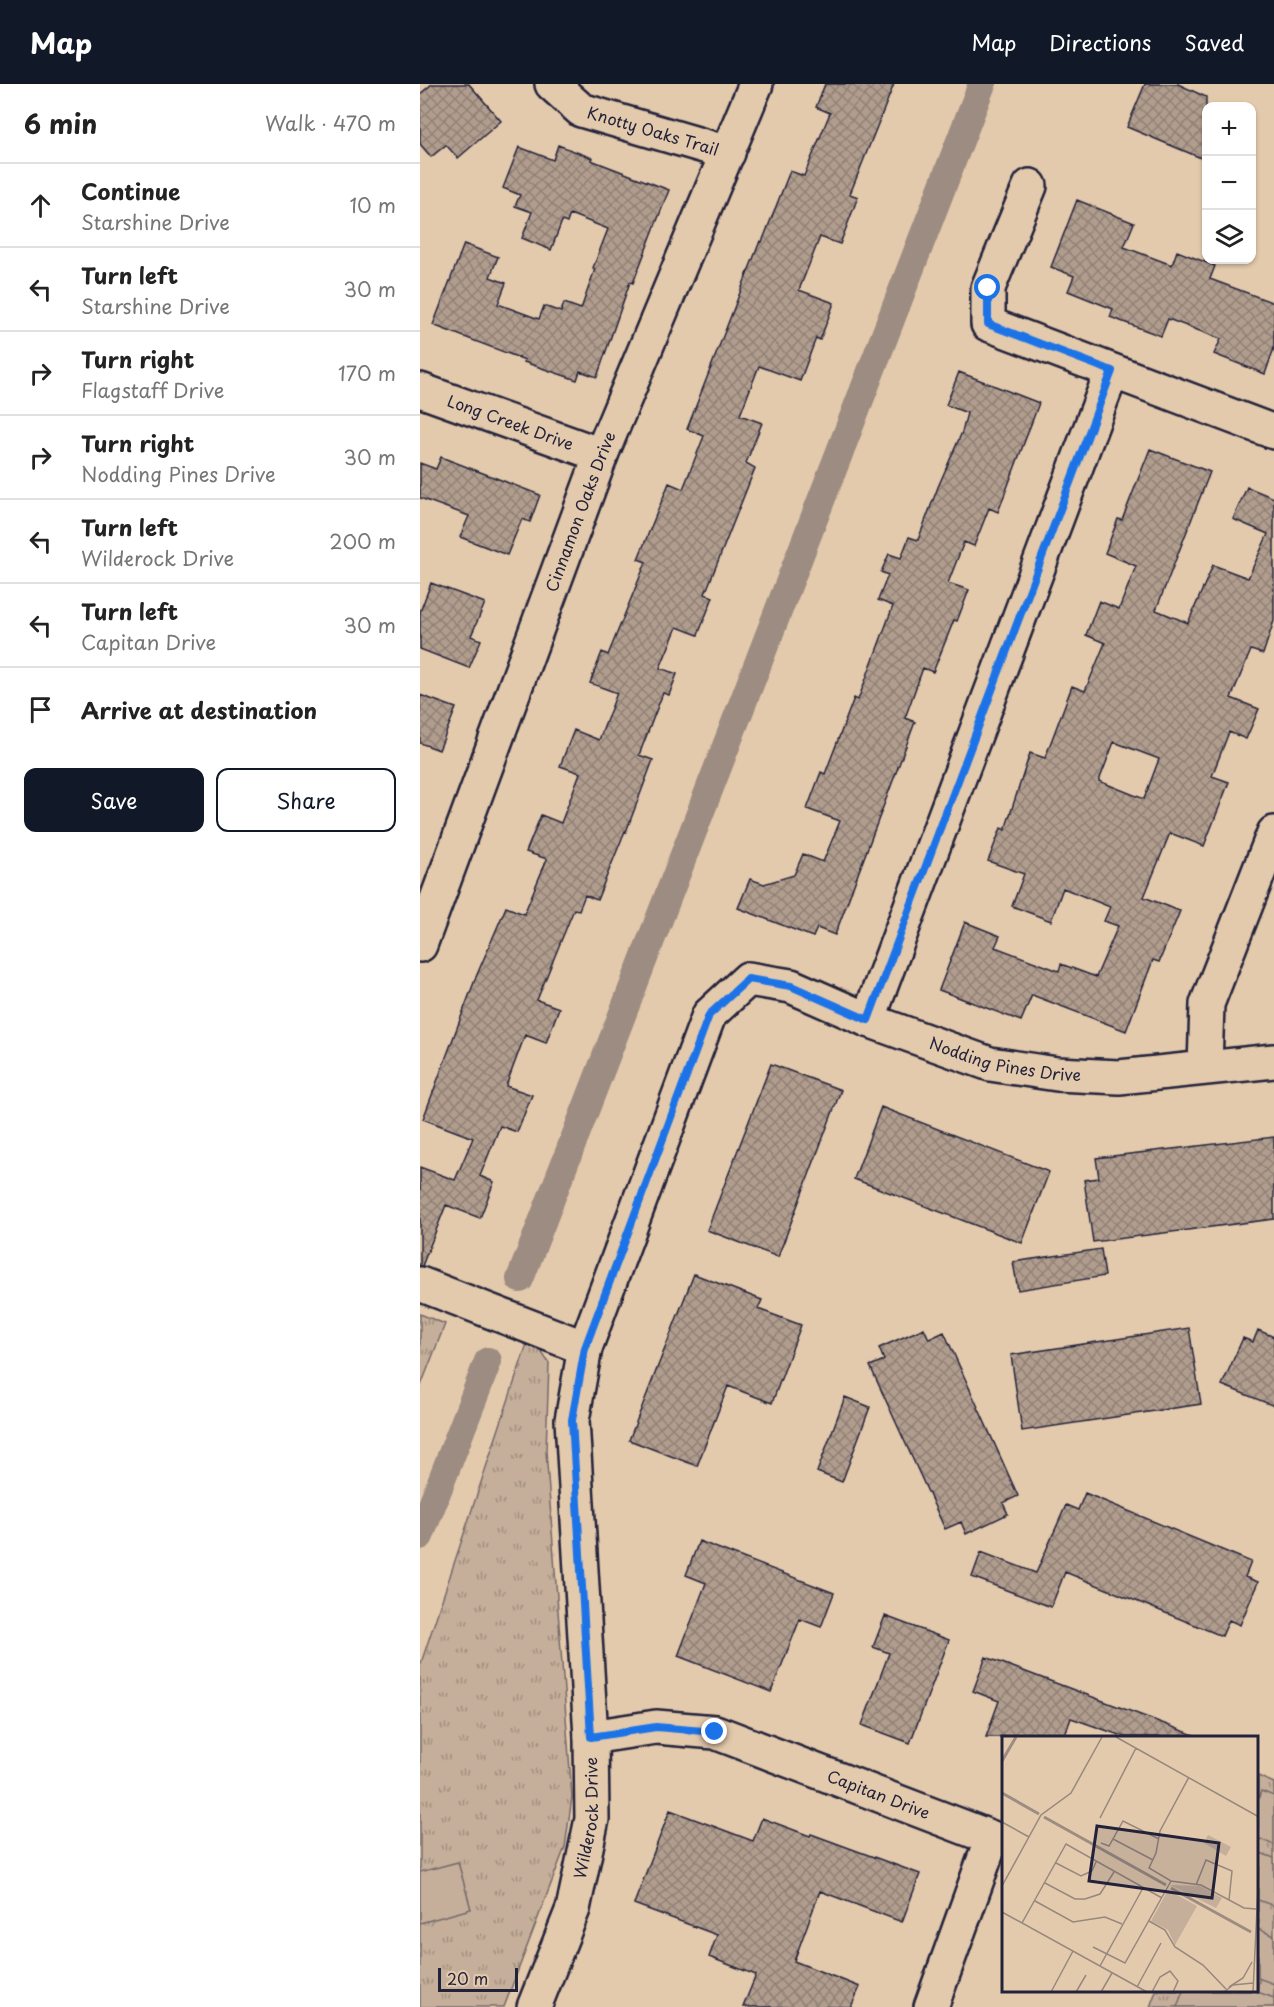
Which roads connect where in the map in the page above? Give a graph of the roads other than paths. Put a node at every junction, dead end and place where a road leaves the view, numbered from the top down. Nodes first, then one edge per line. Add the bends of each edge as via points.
1 (552, 84) edge
2 (756, 84) edge
3 (728, 153) junction
4 (1030, 186) dead end
5 (1112, 371) junction
6 (420, 390) edge
7 (1274, 432) edge
8 (601, 455) junction
9 (1274, 833) edge
10 (422, 935) edge
11 (748, 979) joint
12 (868, 1020) junction
13 (1274, 1062) edge
14 (1205, 1067) junction
15 (420, 1284) edge
16 (585, 1348) junction
17 (591, 1737) junction
18 (534, 2007) edge
19 (931, 2007) edge

1 - 3 street, Knotty Oaks Trail via 581,110
2 - 3 street, Cinnamon Oaks Drive
3 - 8 street, Cinnamon Oaks Drive
4 - 5 street via 988,288 988,324
5 - 7 street
5 - 12 street
6 - 8 street, Long Creek Drive
8 - 10 street, Cinnamon Oaks Drive
9 - 14 street via 1207,1004
11 - 12 street, Nodding Pines Drive via 791,986
11 - 16 street, Wilderock Drive via 709,1015
12 - 14 street, Nodding Pines Drive via 990,1064 1057,1074 1119,1077
13 - 14 street, Nodding Pines Drive
15 - 16 street
16 - 17 street, Wilderock Drive via 572,1420
17 - 18 street, Wilderock Drive via 592,1819 573,1909
17 - 19 street, Capitan Drive via 656,1727 715,1732 992,1838

